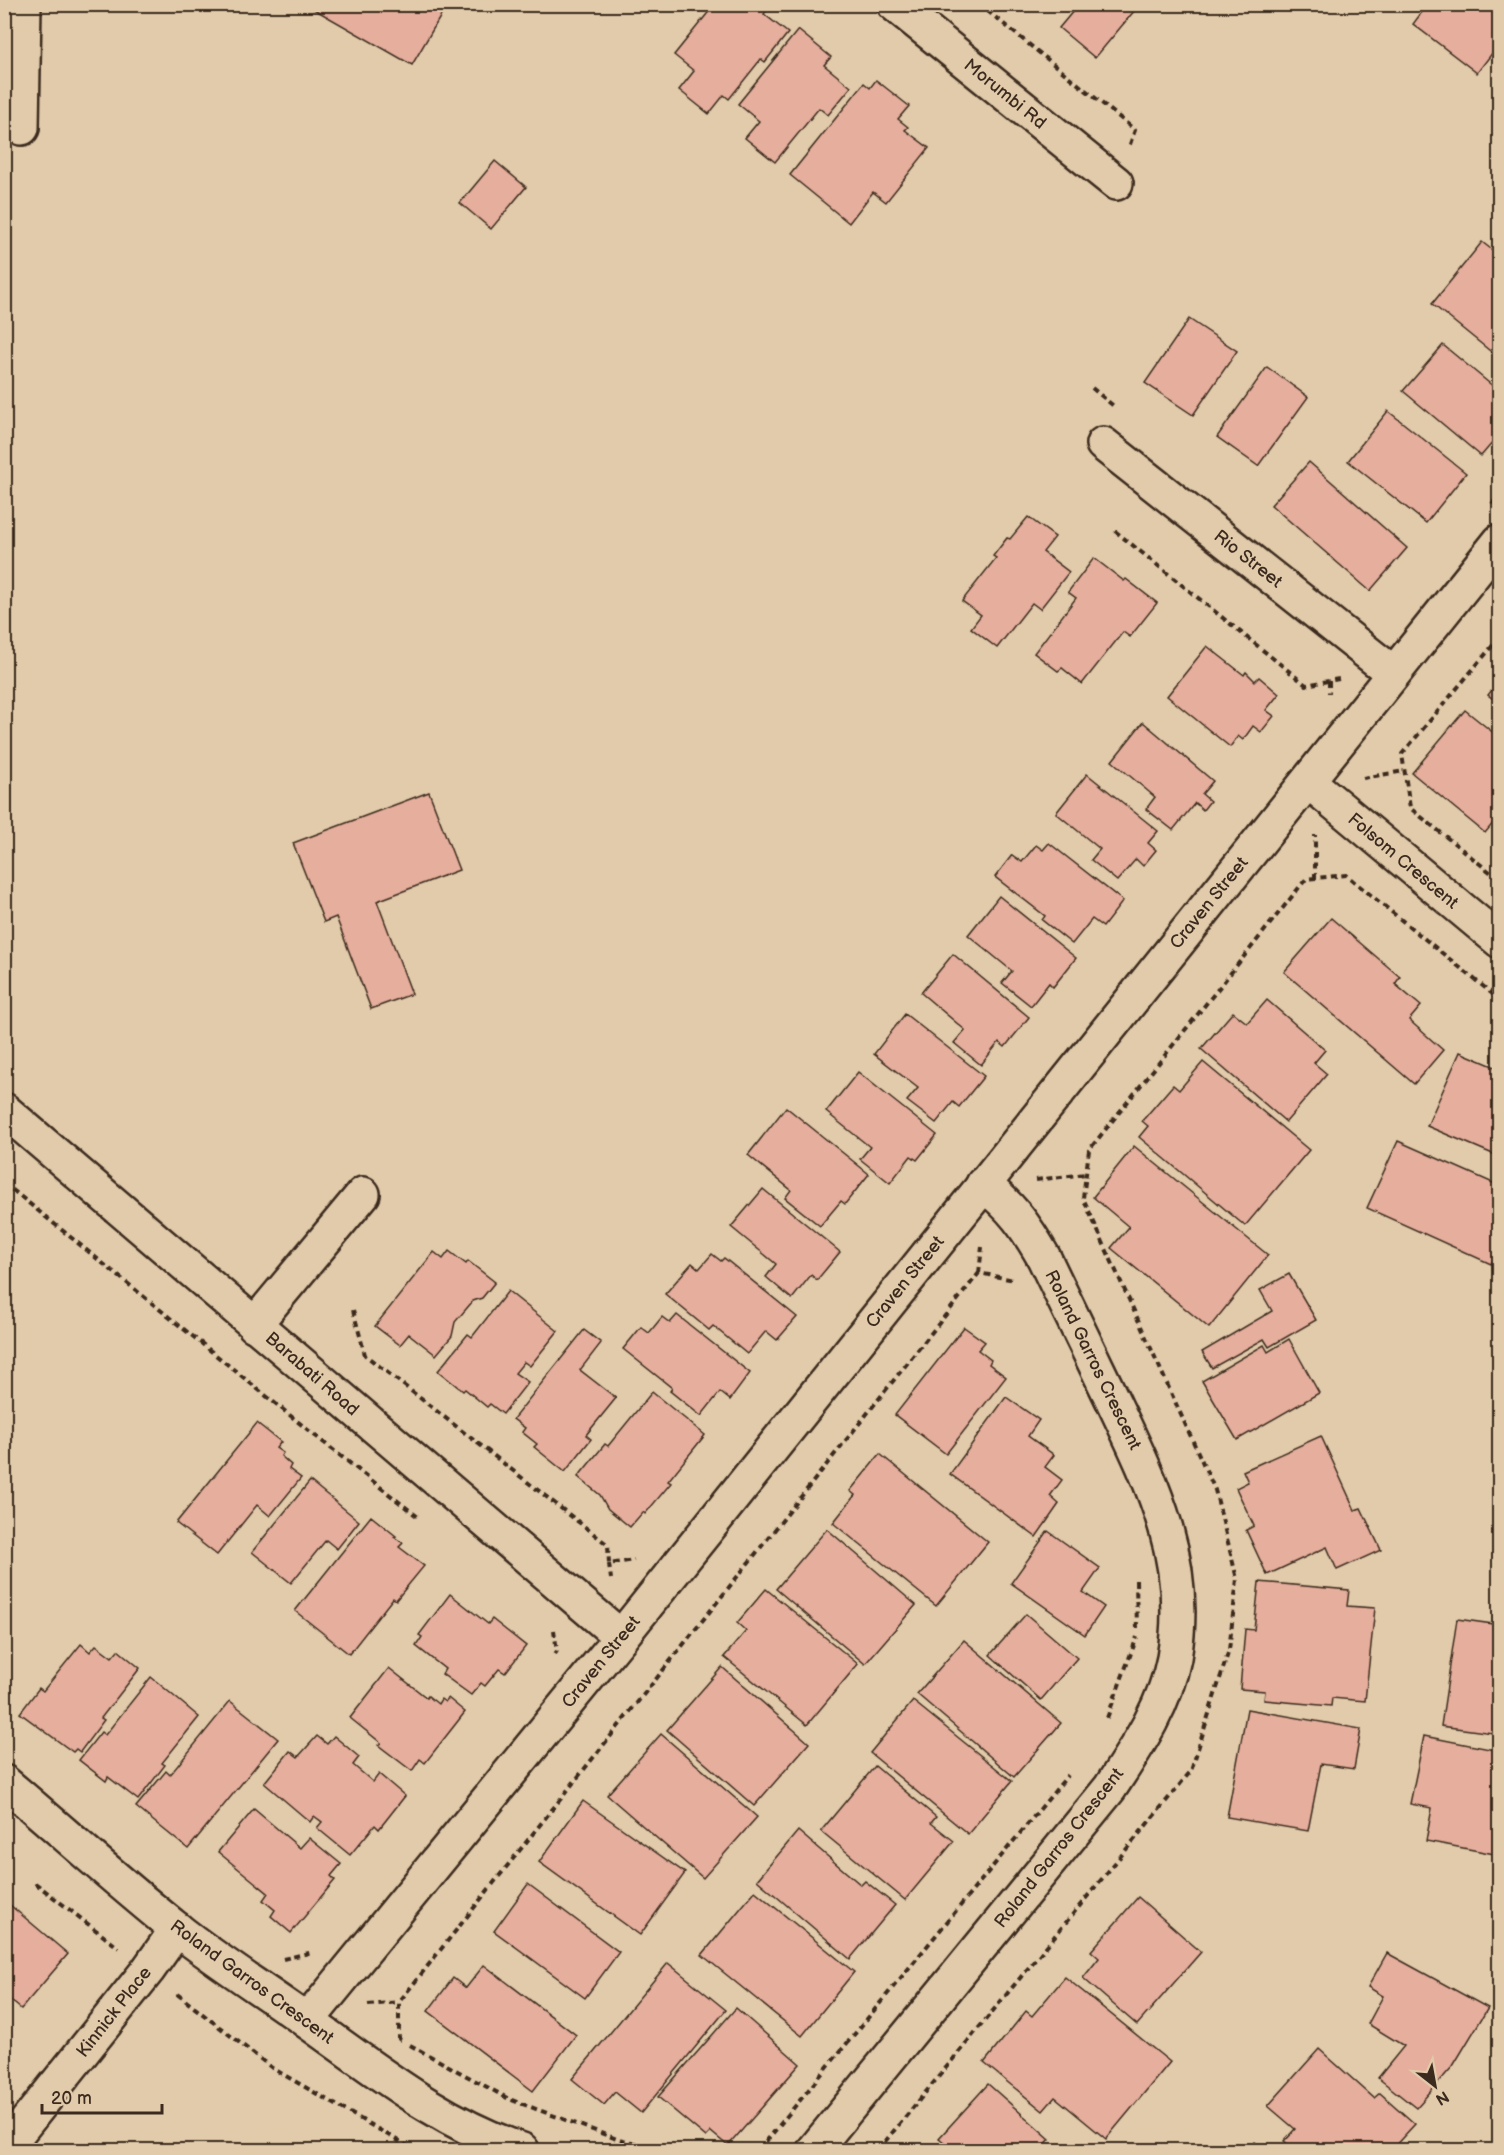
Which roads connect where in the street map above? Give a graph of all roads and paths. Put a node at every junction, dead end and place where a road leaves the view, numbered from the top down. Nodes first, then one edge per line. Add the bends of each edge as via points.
1 (24, 4) edge
2 (894, 4) edge
3 (979, 4) edge
4 (22, 128) dead end
5 (1116, 183) joint
6 (1092, 388) dead end
7 (1119, 410) dead end
8 (1103, 444) dead end
9 (1500, 495) edge
10 (1485, 513) dead end
11 (1115, 531) dead end
12 (1500, 541) edge
13 (1500, 637) edge
14 (1381, 664) junction
15 (1329, 681) junction
16 (1329, 700) dead end
17 (1308, 781) junction
18 (1500, 880) edge
19 (1500, 941) edge
20 (4, 1110) edge
21 (4, 1183) edge
22 (983, 1184) junction
23 (363, 1194) dead end
24 (1019, 1281) dead end
25 (353, 1310) dead end
26 (254, 1325) junction
27 (423, 1521) dead end
28 (642, 1558) dead end
29 (1136, 1578) dead end
30 (552, 1622) dead end
31 (621, 1637) junction
32 (550, 1661) dead end
33 (1105, 1725) dead end
34 (1070, 1773) dead end
35 (4, 1782) edge
36 (35, 1883) dead end
37 (177, 1929) junction
38 (321, 1951) dead end
39 (280, 1960) dead end
40 (148, 1970) junction
41 (307, 2021) junction
42 (4, 2150) edge
43 (414, 2151) edge
44 (522, 2151) edge
45 (690, 2151) edge
46 (759, 2151) edge
47 (814, 2151) edge

1 - 4 street
2 - 5 street, Morumbi Rd
3 - 5 path via 1135,130
6 - 7 path
8 - 14 street, Rio Street
9 - 10 path
11 - 15 path via 1306,685
12 - 14 street, Craven Street
13 - 18 path via 1402,754 1410,807
14 - 15 path
14 - 17 street, Craven Street
15 - 16 path
17 - 19 street, Folsom Crescent
17 - 22 street, Craven Street
20 - 26 street, Barabati Road
21 - 27 path
22 - 31 street, Craven Street
22 - 47 street, Roland Garros Crescent via 1006,1203 1044,1258 1150,1478 1174,1555 1178,1627 1173,1660 1163,1695 1148,1726 1110,1788
23 - 26 street
24 - 45 path via 979,1273 399,2002 399,2039 509,2099 625,2142
25 - 28 path via 365,1355 608,1545 609,1564
26 - 31 street, Barabati Road
29 - 33 path via 1137,1637
30 - 32 path via 557,1651
31 - 41 street, Craven Street
34 - 46 path
35 - 37 street, Roland Garros Crescent
36 - 40 path
37 - 40 street, Kinnick Place
37 - 41 street, Roland Garros Crescent
38 - 39 path
40 - 42 street, Kinnick Place
40 - 43 path via 273,2067
41 - 44 street, Roland Garros Crescent via 400,2089 457,2123

